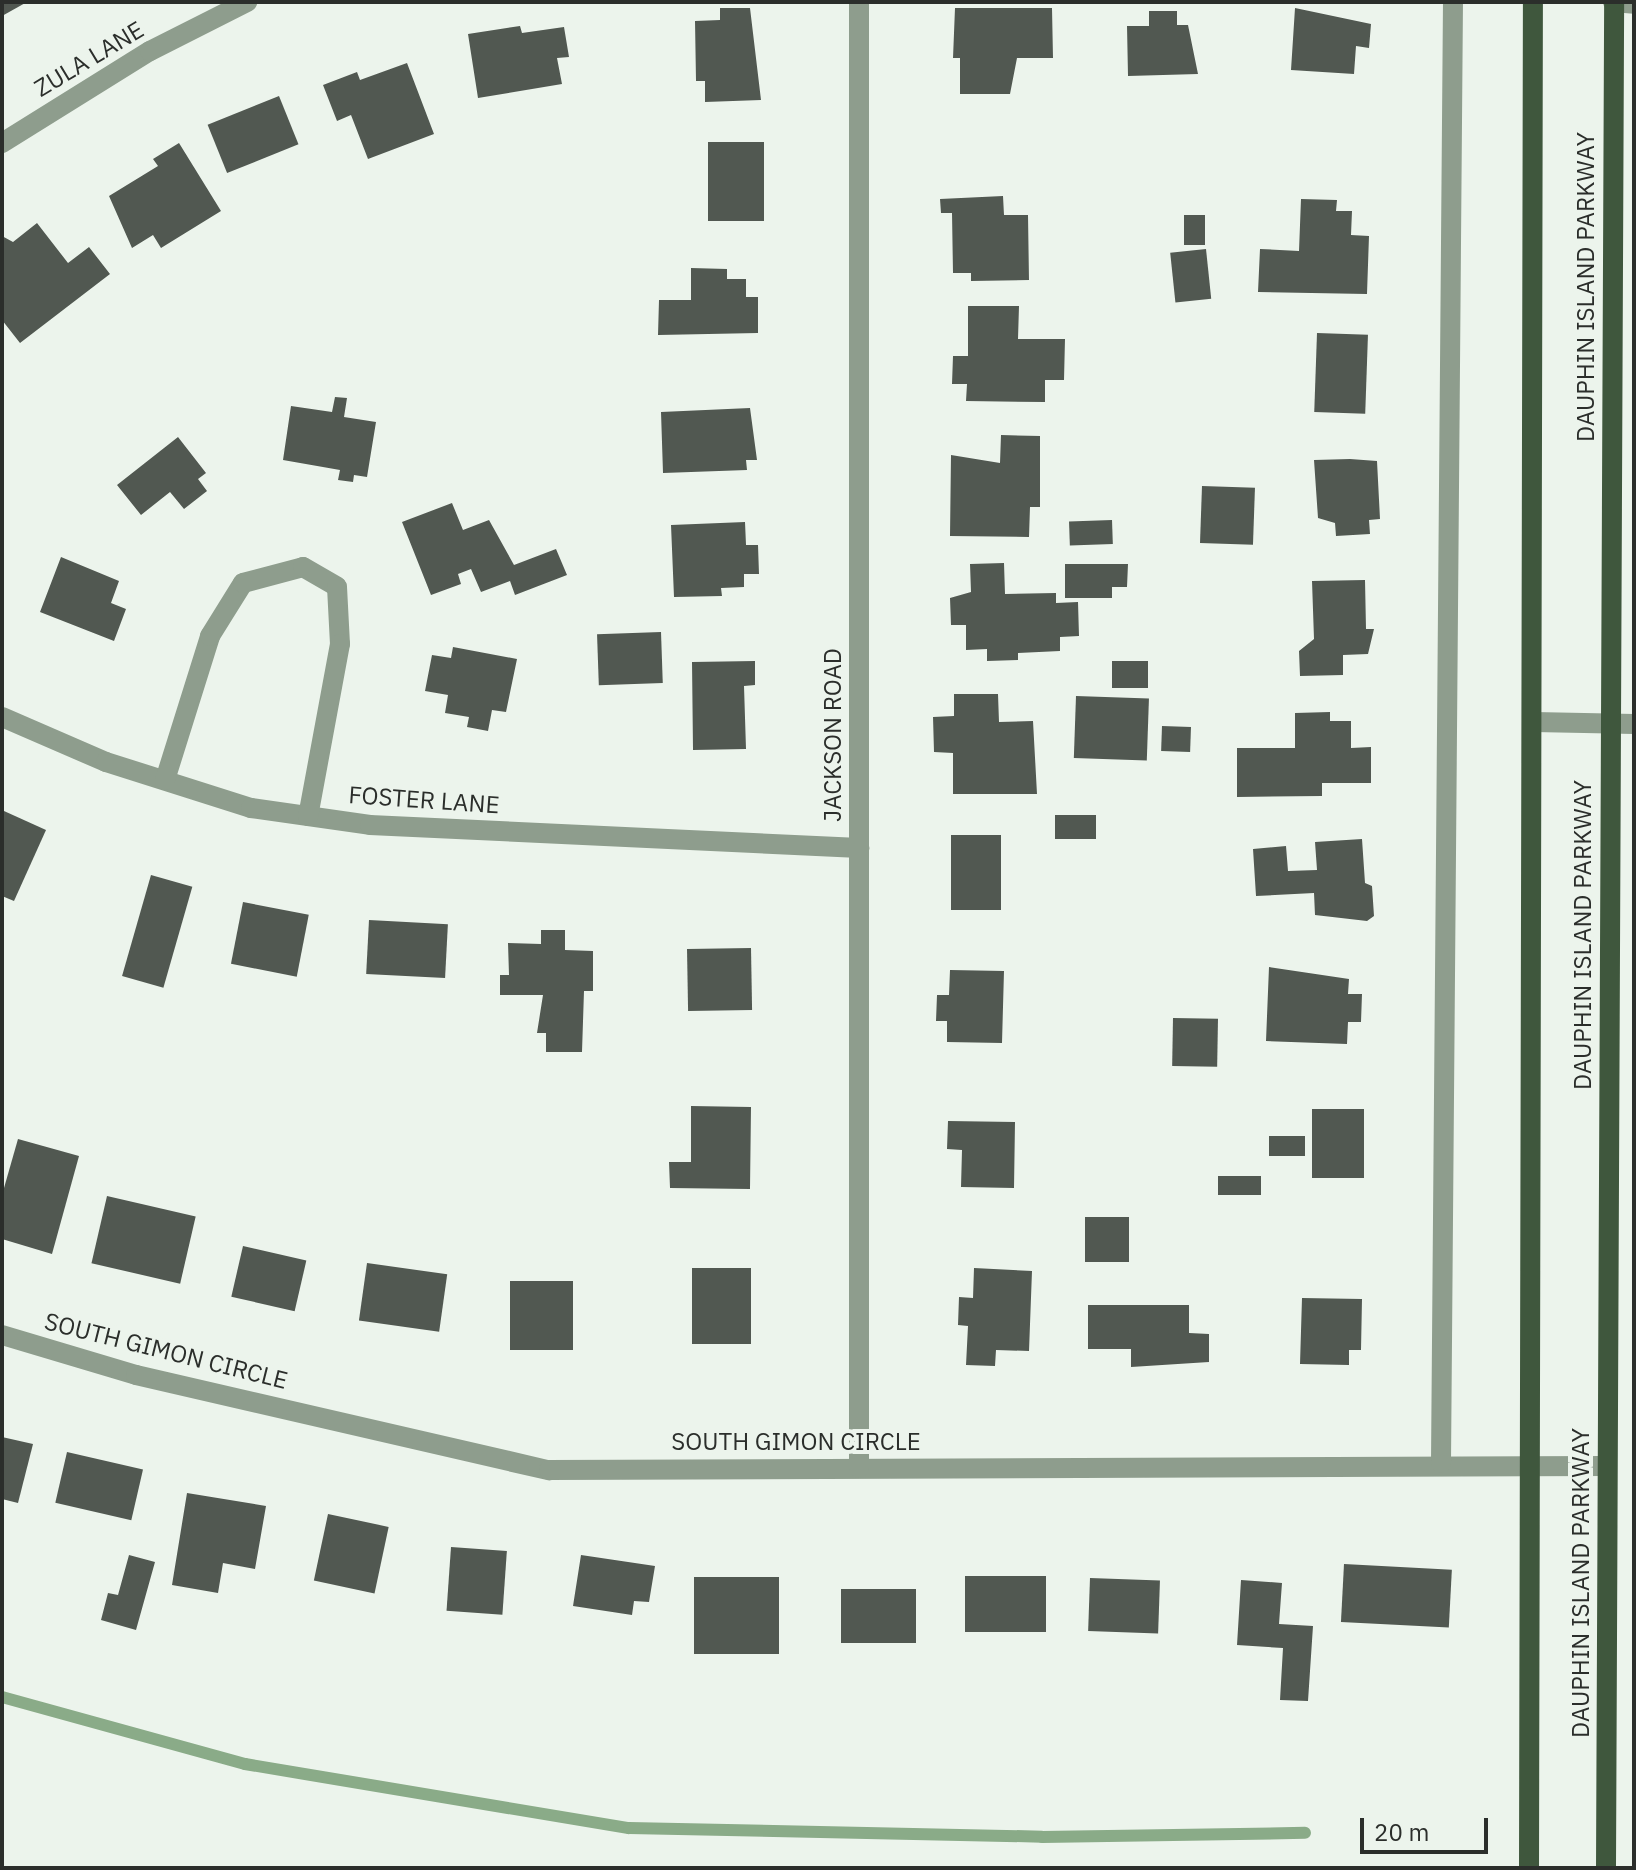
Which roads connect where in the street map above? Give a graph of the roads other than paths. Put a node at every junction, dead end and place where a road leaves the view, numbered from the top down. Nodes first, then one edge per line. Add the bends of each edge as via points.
1 (247, 2) edge
2 (859, 2) edge
3 (1453, 2) edge
4 (1533, 2) edge
5 (1613, 2) edge
6 (1634, 4) edge
7 (2, 143) edge
8 (2, 717) edge
9 (1534, 722) junction
10 (1634, 724) edge
11 (1610, 726) junction
12 (165, 780) junction
13 (308, 816) junction
14 (859, 848) junction
15 (2, 1335) edge
16 (1531, 1462) junction
17 (1441, 1463) junction
18 (1607, 1466) junction
19 (859, 1468) junction
20 (1529, 1868) edge
21 (1606, 1868) edge

1 - 7 street, ZULA LANE via 150,51
2 - 14 street, JACKSON ROAD
3 - 17 street
4 - 9 main road, DAUPHIN ISLAND PARKWAY
5 - 6 street
5 - 11 main road, DAUPHIN ISLAND PARKWAY
8 - 12 street, FOSTER LANE
9 - 11 street
9 - 16 main road, DAUPHIN ISLAND PARKWAY
10 - 11 street
11 - 18 main road, DAUPHIN ISLAND PARKWAY
12 - 13 street, FOSTER LANE via 251,808
12 - 13 street via 210,636 243,583 303,567 337,587 340,644
13 - 14 street, FOSTER LANE
14 - 19 street, JACKSON ROAD
15 - 19 street, SOUTH GIMON CIRCLE via 136,1375 549,1470
16 - 17 street, SOUTH GIMON CIRCLE
16 - 18 street, SOUTH GIMON CIRCLE
16 - 20 main road, DAUPHIN ISLAND PARKWAY
17 - 19 street, SOUTH GIMON CIRCLE
18 - 21 main road, DAUPHIN ISLAND PARKWAY

